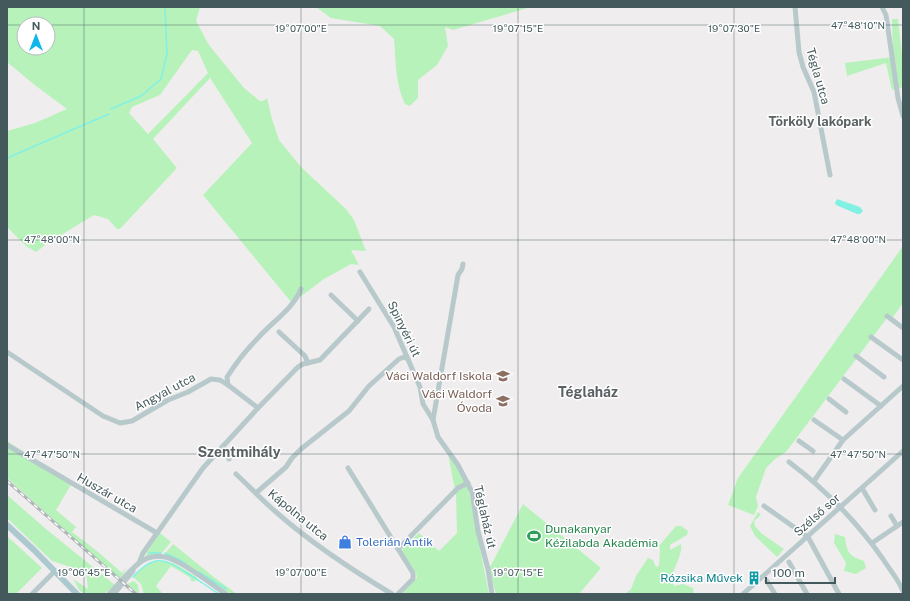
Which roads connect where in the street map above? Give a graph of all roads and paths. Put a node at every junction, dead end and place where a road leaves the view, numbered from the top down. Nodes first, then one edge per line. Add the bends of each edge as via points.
1 (795, 7) edge
2 (882, 7) edge
3 (903, 116) edge
4 (830, 175) dead end
5 (463, 264) dead end
6 (360, 272) dead end
7 (301, 289) dead end
8 (331, 295) dead end
9 (369, 309) dead end
10 (887, 316) dead end
11 (358, 321) junction
12 (903, 328) edge
13 (279, 332) dead end
14 (871, 337) dead end
15 (7, 352) edge
16 (856, 356) dead end
17 (408, 359) junction
18 (903, 360) edge
19 (308, 363) junction
20 (884, 377) dead end
21 (844, 379) dead end
22 (228, 385) junction
23 (903, 386) edge
24 (829, 399) dead end
25 (881, 406) junction
26 (258, 408) junction
27 (846, 412) dead end
28 (433, 420) junction
29 (814, 420) dead end
30 (843, 440) junction
31 (799, 441) dead end
32 (7, 446) edge
33 (222, 446) junction
34 (813, 451) dead end
35 (903, 451) edge
36 (229, 459) dead end
37 (789, 462) dead end
38 (348, 468) dead end
39 (236, 474) dead end
40 (814, 481) junction
41 (468, 483) junction
42 (862, 488) junction
43 (256, 493) junction
44 (764, 506) dead end
45 (841, 507) junction
46 (875, 510) dead end
47 (891, 516) dead end
48 (903, 522) edge
49 (7, 526) edge
50 (897, 526) junction
51 (157, 533) junction
52 (808, 537) junction
53 (872, 543) junction
54 (398, 549) junction
55 (789, 562) dead end
56 (137, 565) junction
57 (55, 571) junction
58 (768, 581) dead end
59 (901, 581) edge
60 (903, 591) edge
61 (32, 594) edge
62 (77, 594) edge
63 (109, 594) edge
64 (114, 594) edge
65 (226, 594) edge
66 (392, 594) edge
67 (398, 594) edge
68 (492, 594) edge
69 (744, 594) edge
70 (775, 594) edge
71 (807, 594) edge
72 (839, 594) edge

1 - 4 street, Tégla utca via 799,52 814,92
2 - 3 street via 893,51 898,98
5 - 28 street, Téglaház út via 458,274
6 - 17 street, Spinyéri út via 394,327
7 - 22 street via 290,306 236,362 227,377
8 - 11 street
9 - 11 street
10 - 12 street
11 - 19 street via 320,360
13 - 19 street via 305,356
14 - 18 street
15 - 22 street, Angyal utca via 87,406 120,423 132,421 211,379 220,380
16 - 20 street
17 - 28 street, Spinyéri út via 420,387 423,404
17 - 43 street via 399,359 369,386 349,411 301,449 286,467
19 - 26 street via 298,367
21 - 25 street
22 - 26 street
23 - 25 street
24 - 27 street
25 - 30 street
26 - 33 street
28 - 41 street, Téglaház út via 438,437
29 - 30 street
30 - 40 street
31 - 34 street
32 - 51 street, Huszár utca
33 - 36 street
33 - 51 street via 203,468
35 - 42 street, Szélső sor
37 - 40 street
38 - 54 street
39 - 43 street, Kápolna utca
40 - 45 street
41 - 54 street via 458,488
41 - 68 street, Téglaház út via 472,492
42 - 45 street, Szélső sor
42 - 46 street
43 - 66 street, Kápolna utca via 314,542
44 - 52 street
45 - 52 street, Szélső sor
45 - 53 street
47 - 50 street
48 - 50 street
49 - 57 main road
50 - 53 street
51 - 56 street
52 - 69 street, Szélső sor
52 - 72 street
53 - 59 street
54 - 67 street via 414,576
55 - 71 street
56 - 63 street
56 - 64 street
56 - 65 street via 153,557 167,557
57 - 61 street
57 - 62 main road
58 - 70 street
59 - 60 street

